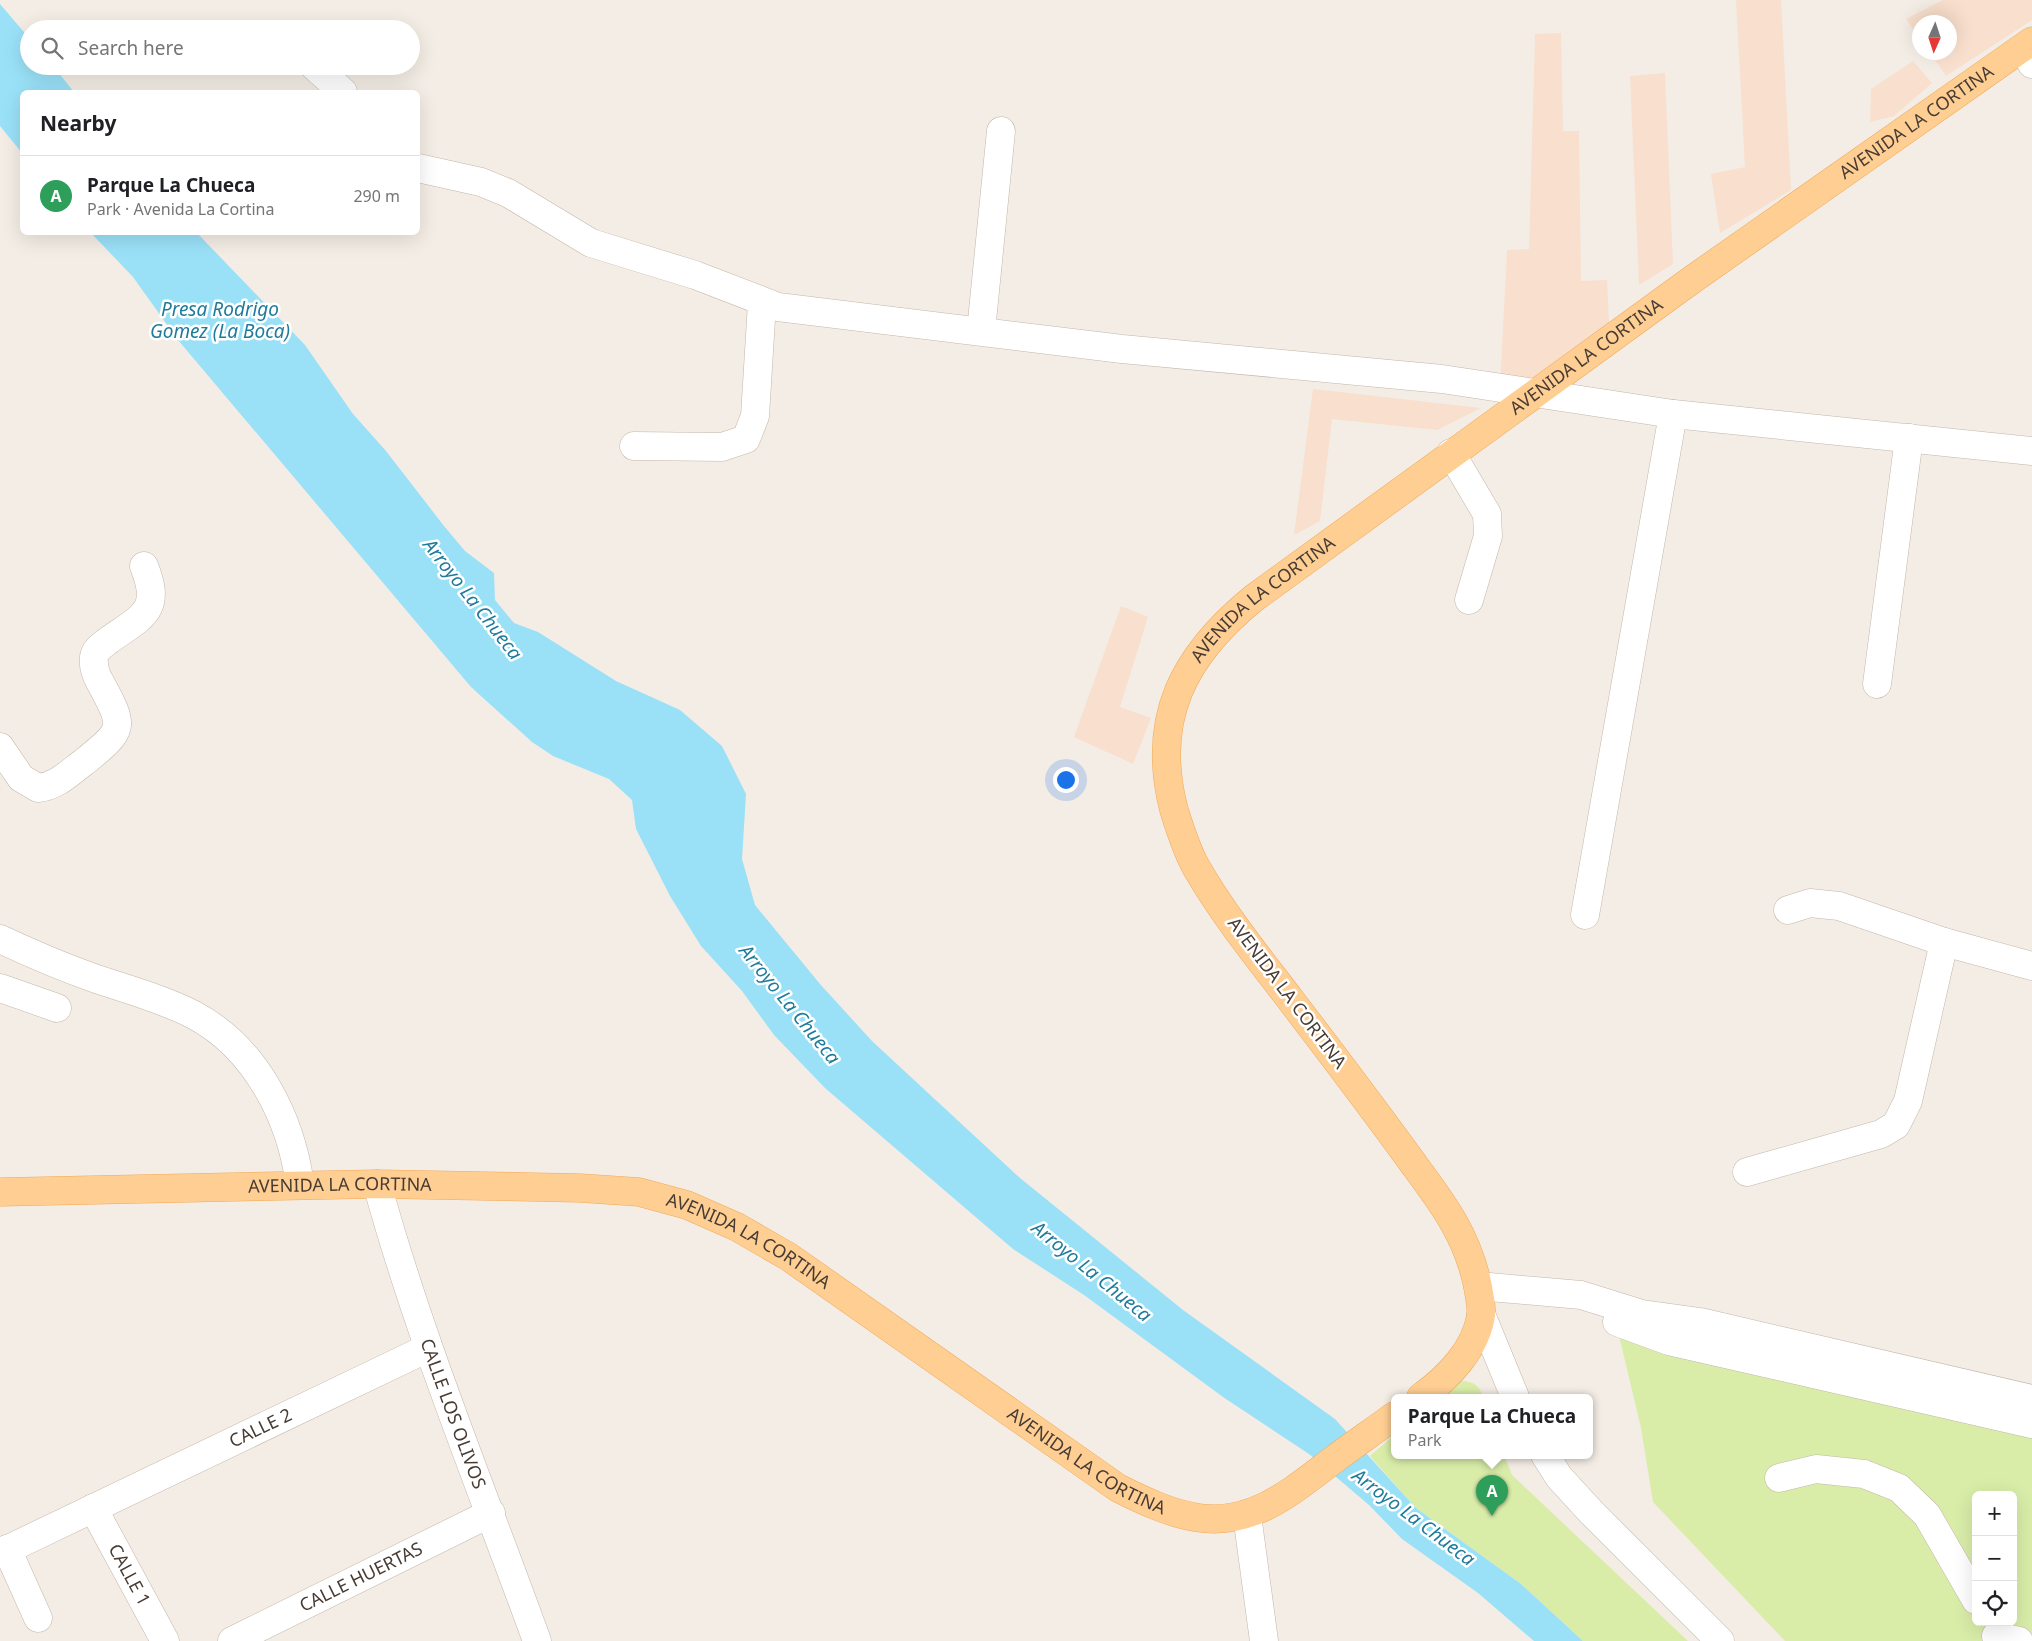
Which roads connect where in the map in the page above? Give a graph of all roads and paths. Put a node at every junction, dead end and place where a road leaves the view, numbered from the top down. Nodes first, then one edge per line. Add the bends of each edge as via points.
1 (2029, 51) edge
2 (324, 75) edge
3 (342, 90) edge
4 (1001, 131) dead end
5 (420, 153) edge
6 (420, 168) edge
7 (445, 173) junction
8 (762, 303) junction
9 (981, 331) junction
10 (1533, 393) junction
11 (1673, 414) junction
12 (1909, 438) junction
13 (634, 446) dead end
14 (2032, 451) edge
15 (1451, 453) junction
16 (144, 566) dead end
17 (1469, 600) dead end
18 (1877, 684) dead end
19 (0, 747) edge
20 (1788, 910) dead end
21 (1585, 915) dead end
22 (0, 939) edge
23 (1944, 942) junction
24 (2032, 966) edge
25 (0, 988) edge
26 (56, 1008) dead end
27 (1748, 1172) dead end
28 (377, 1184) junction
29 (300, 1185) junction
30 (0, 1192) edge
31 (1480, 1301) junction
32 (428, 1348) junction
33 (1429, 1392) edge
34 (1515, 1394) edge
35 (2032, 1399) edge
36 (1391, 1418) edge
37 (2032, 1424) edge
38 (1548, 1459) edge
39 (1779, 1478) dead end
40 (93, 1508) junction
41 (491, 1513) junction
42 (1247, 1514) junction
43 (3, 1551) edge
44 (1972, 1593) edge
45 (38, 1618) dead end
46 (165, 1641) edge
47 (232, 1641) edge
48 (537, 1641) edge
49 (1264, 1641) edge
50 (1720, 1641) edge

1 - 10 main road, AVENIDA LA CORTINA
2 - 3 street
4 - 9 street
5 - 7 street
6 - 7 street
7 - 8 street via 508,193 591,243 695,275
8 - 9 street
8 - 13 street via 755,416 746,439 722,447
9 - 10 street via 1122,349 1432,378
10 - 11 street
10 - 15 main road, AVENIDA LA CORTINA
11 - 12 street
11 - 21 street
12 - 14 street
12 - 18 street
15 - 17 street via 1487,514 1488,536
15 - 31 main road, AVENIDA LA CORTINA via 1226,621 1185,677 1168,730 1166,761 1170,795 1195,865 1255,954 1453,1218 1466,1244
16 - 19 street via 153,591 148,608 98,648 94,657 96,674 117,714 118,726 109,742 55,784 38,788 22,778
20 - 23 street via 1810,903 1839,906
22 - 29 street via 89,977 168,1003 218,1031 263,1080 294,1148
23 - 24 street
23 - 27 street via 1908,1101 1896,1125 1881,1134
25 - 26 street
28 - 29 main road, AVENIDA LA CORTINA
28 - 32 street, CALLE LOS OLIVOS
28 - 42 main road, AVENIDA LA CORTINA via 580,1188 639,1192 687,1205 736,1227 789,1257 1118,1488 1151,1505 1200,1518
29 - 30 main road, AVENIDA LA CORTINA
31 - 33 main road via 1474,1338
31 - 34 street
31 - 35 street via 1581,1296 1642,1314 1700,1322
31 - 37 street via 1597,1315 1669,1341
32 - 40 street, CALLE 2
32 - 41 street, CALLE LOS OLIVOS
36 - 42 main road, AVENIDA LA CORTINA via 1279,1501
38 - 50 street via 1559,1477 1591,1512
39 - 44 street via 1816,1469 1864,1474 1900,1488 1927,1515
40 - 43 street, CALLE 2
40 - 46 street, CALLE 1
41 - 47 street, CALLE HUERTAS
41 - 48 street, CALLE LOS OLIVOS
42 - 49 street
43 - 45 street

